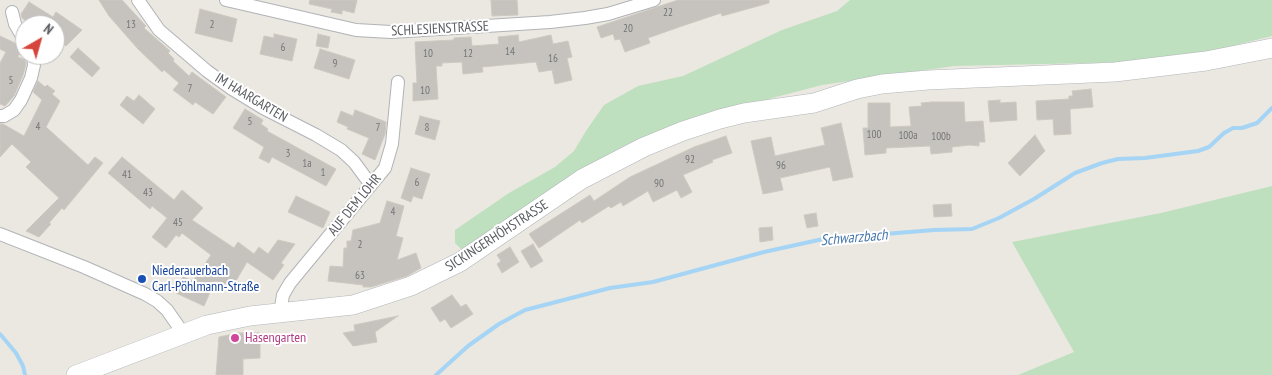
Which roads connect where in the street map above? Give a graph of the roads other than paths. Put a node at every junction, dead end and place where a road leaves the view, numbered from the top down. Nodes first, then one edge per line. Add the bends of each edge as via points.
1 (138, 0) edge
2 (226, 0) edge
3 (654, 0) edge
4 (12, 12) dead end
5 (15, 24) edge
6 (1272, 48) edge
7 (34, 65) edge
8 (398, 82) dead end
9 (0, 116) edge
10 (371, 185) junction
11 (0, 234) edge
12 (280, 314) junction
13 (183, 333) junction
14 (76, 375) edge

1 - 10 street, IM HAARGARTEN via 159,30 207,71 255,103 341,150
2 - 3 street, SCHLESIENSTRASSE via 356,30 391,32 576,19 608,14
4 - 5 street
6 - 12 main road, SICKINGERHÖHSTRASSE via 1132,71 882,84 814,103 744,113 683,131 582,179 482,248 412,286 353,304
7 - 9 street via 21,100 14,110
8 - 10 street, AUF DEM LOHR via 388,160
10 - 12 street, AUF DEM LOHR via 290,283 283,295
11 - 13 street via 145,294 166,310
12 - 13 main road, SICKINGERHÖHSTRASSE via 226,320
13 - 14 main road, SICKINGERHÖHSTRASSE

